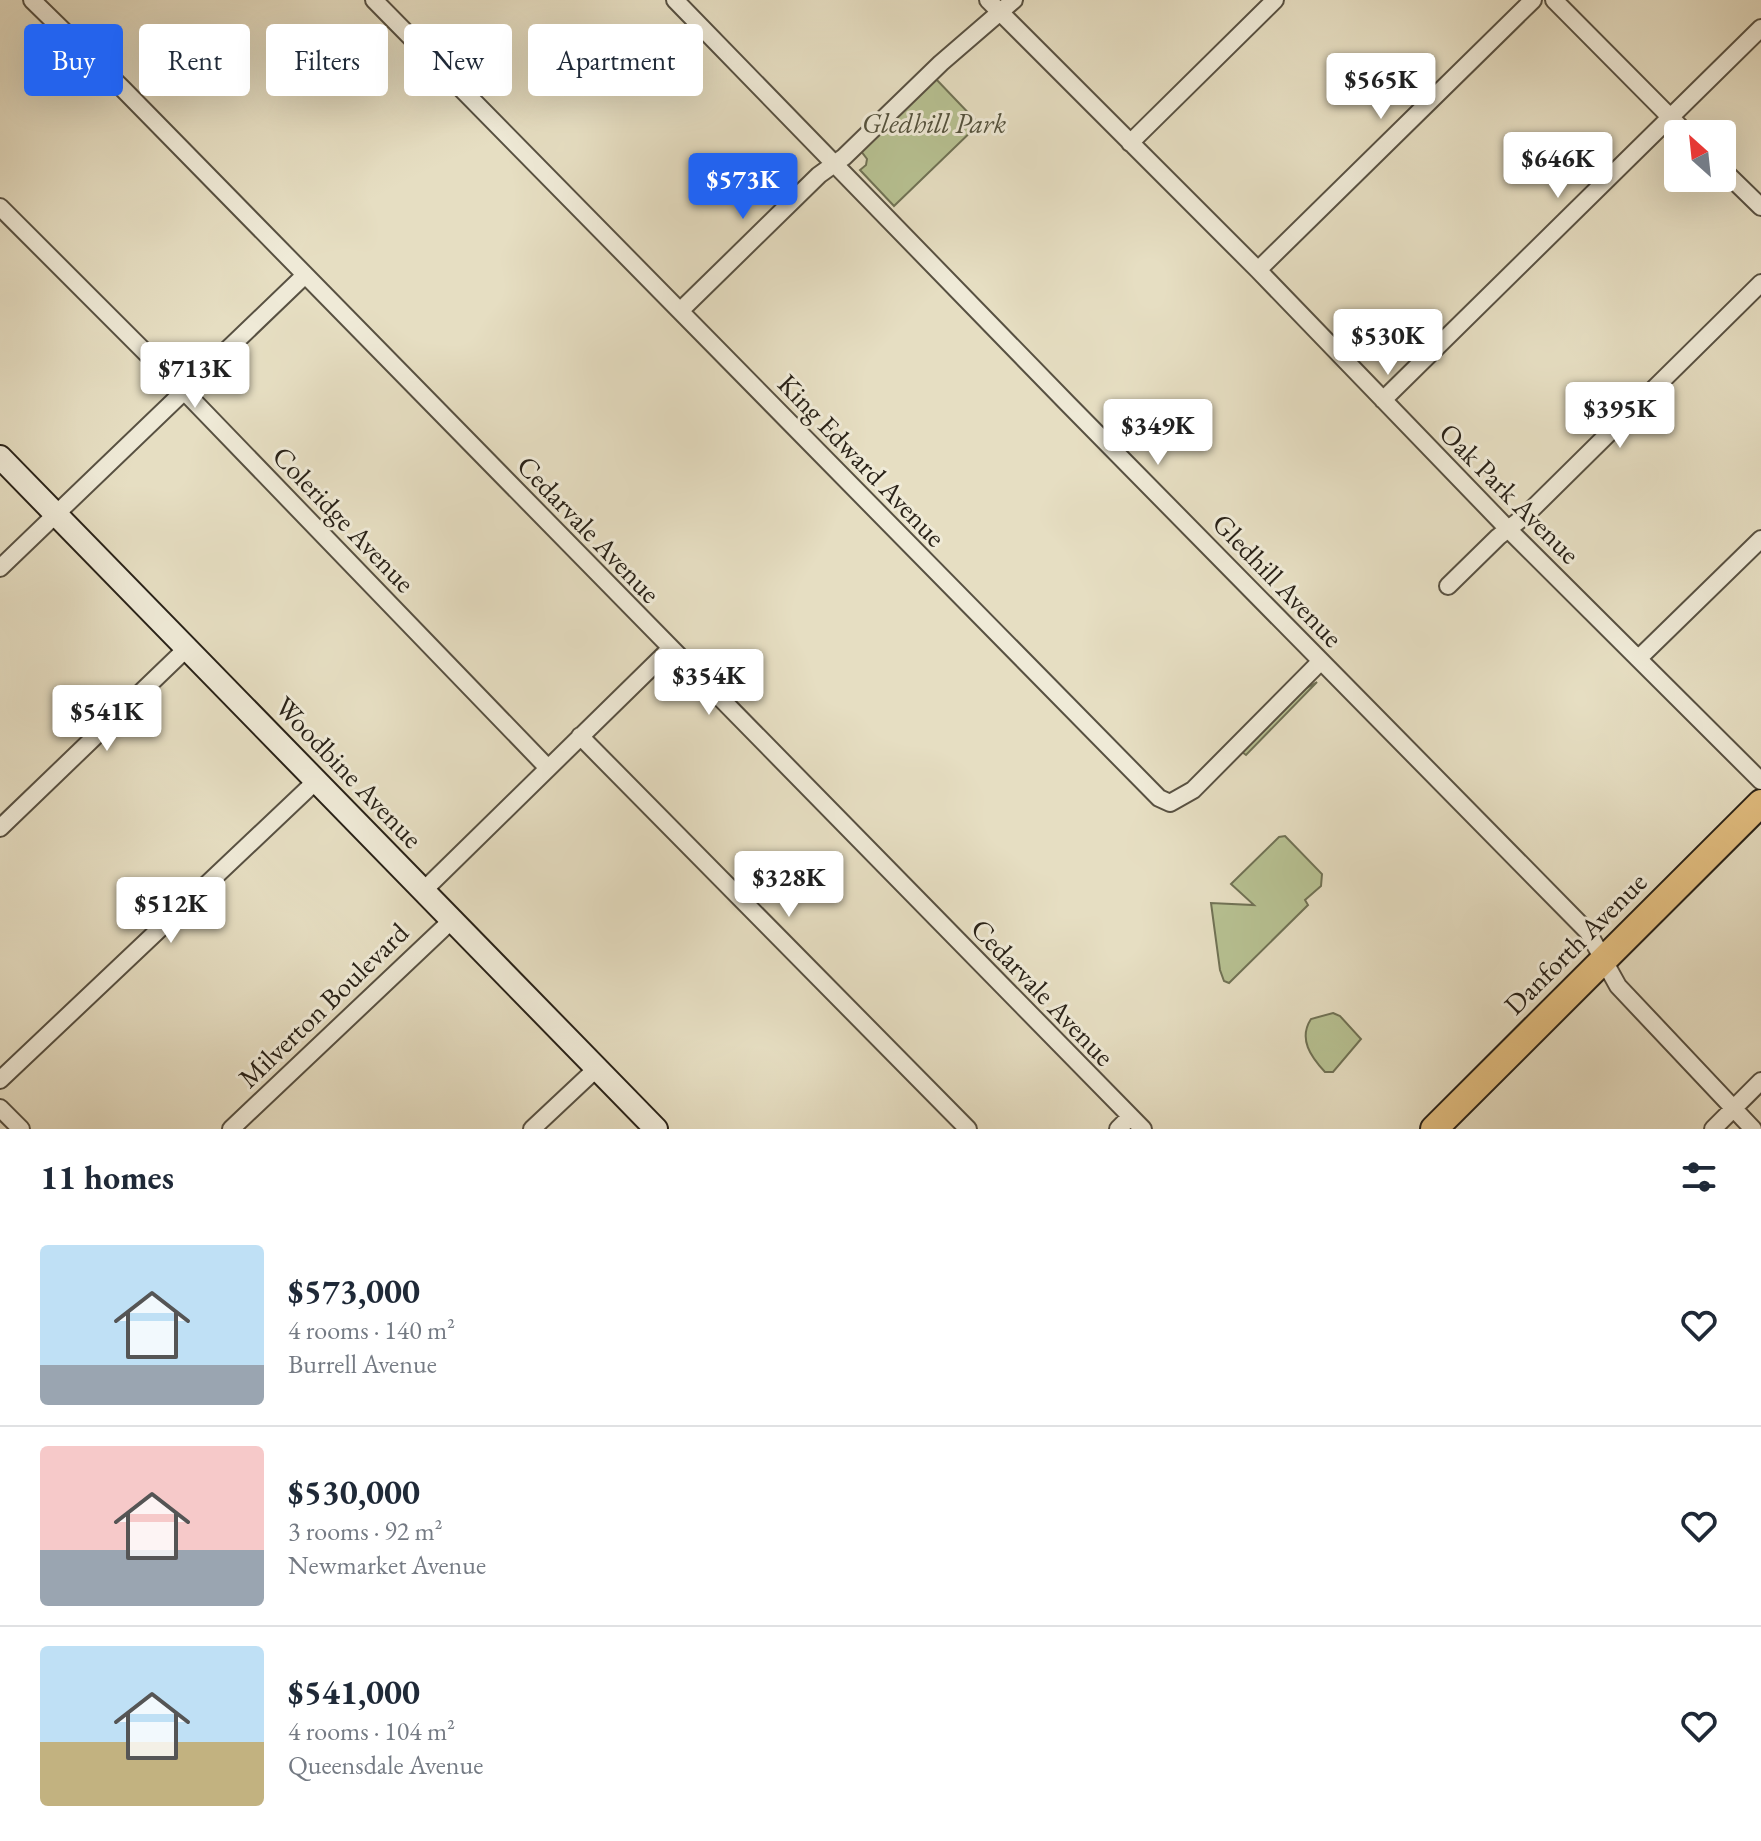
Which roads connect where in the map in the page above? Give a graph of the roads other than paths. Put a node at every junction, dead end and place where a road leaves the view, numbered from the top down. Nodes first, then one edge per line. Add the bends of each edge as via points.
1 (32, 0) edge
2 (374, 0) edge
3 (675, 0) edge
4 (988, 0) edge
5 (1014, 0) edge
6 (1275, 0) edge
7 (1533, 0) edge
8 (1554, 0) edge
9 (1001, 13) junction
10 (1761, 28) edge
11 (1670, 118) junction
12 (1130, 143) junction
13 (833, 164) junction
14 (1736, 183) edge
15 (0, 207) edge
16 (1761, 207) edge
17 (1258, 270) junction
18 (304, 276) junction
19 (1761, 283) edge
20 (680, 311) junction
21 (185, 392) junction
22 (1383, 400) junction
23 (0, 457) edge
24 (58, 514) junction
25 (1508, 529) junction
26 (1761, 539) edge
27 (0, 568) edge
28 (1448, 586) dead end
29 (186, 649) junction
30 (670, 649) junction
31 (1639, 658) junction
32 (1321, 661) junction
33 (580, 736) junction
34 (547, 767) junction
35 (316, 781) junction
36 (1761, 781) edge
37 (1761, 803) edge
38 (0, 828) edge
39 (423, 891) junction
40 (452, 920) junction
41 (1603, 960) junction
42 (596, 1069) junction
43 (0, 1080) edge
44 (1761, 1081) edge
45 (0, 1108) edge
46 (1734, 1109) junction
47 (1124, 1123) edge
48 (21, 1129) edge
49 (231, 1129) edge
50 (532, 1129) edge
51 (656, 1129) edge
52 (968, 1129) edge
53 (1143, 1129) edge
54 (1434, 1129) edge
55 (1713, 1129) edge
56 (1753, 1129) edge

1 - 18 street, Cedarvale Avenue
2 - 20 street, King Edward Avenue
3 - 13 street, Gledhill Avenue
4 - 9 street, Oak Park Avenue
5 - 9 street
6 - 12 street
7 - 17 street
8 - 11 street
9 - 12 street, Oak Park Avenue
9 - 13 street
10 - 11 street
11 - 22 street
12 - 17 street, Oak Park Avenue
13 - 20 street
13 - 32 street, Gledhill Avenue
14 - 16 street
15 - 21 street, Coleridge Avenue
17 - 22 street, Oak Park Avenue
18 - 21 street
18 - 30 street, Cedarvale Avenue
19 - 25 street
20 - 32 street, King Edward Avenue via 1159,798 1170,803 1193,790
21 - 24 street
21 - 34 street, Coleridge Avenue
22 - 25 street, Oak Park Avenue
23 - 24 main road, Woodbine Avenue
24 - 27 street
24 - 29 main road, Woodbine Avenue
25 - 28 street
25 - 31 street, Oak Park Avenue
26 - 31 street
29 - 35 main road, Woodbine Avenue
29 - 38 street
30 - 33 street, Milverton Boulevard
30 - 47 street, Cedarvale Avenue
31 - 36 street, Oak Park Avenue
32 - 41 street, Gledhill Avenue via 1588,932
33 - 34 street, Milverton Boulevard
33 - 52 street
34 - 39 street, Milverton Boulevard
35 - 39 main road, Woodbine Avenue
35 - 43 street
37 - 41 main road, Danforth Avenue
39 - 40 main road, Woodbine Avenue
40 - 42 main road, Woodbine Avenue
40 - 49 street, Milverton Boulevard
41 - 46 street, Gledhill Avenue via 1618,986
41 - 54 main road, Danforth Avenue
42 - 50 street
42 - 51 main road, Woodbine Avenue
44 - 46 street
45 - 48 street
46 - 55 street
46 - 56 street, Gledhill Avenue
47 - 53 street, Cedarvale Avenue

